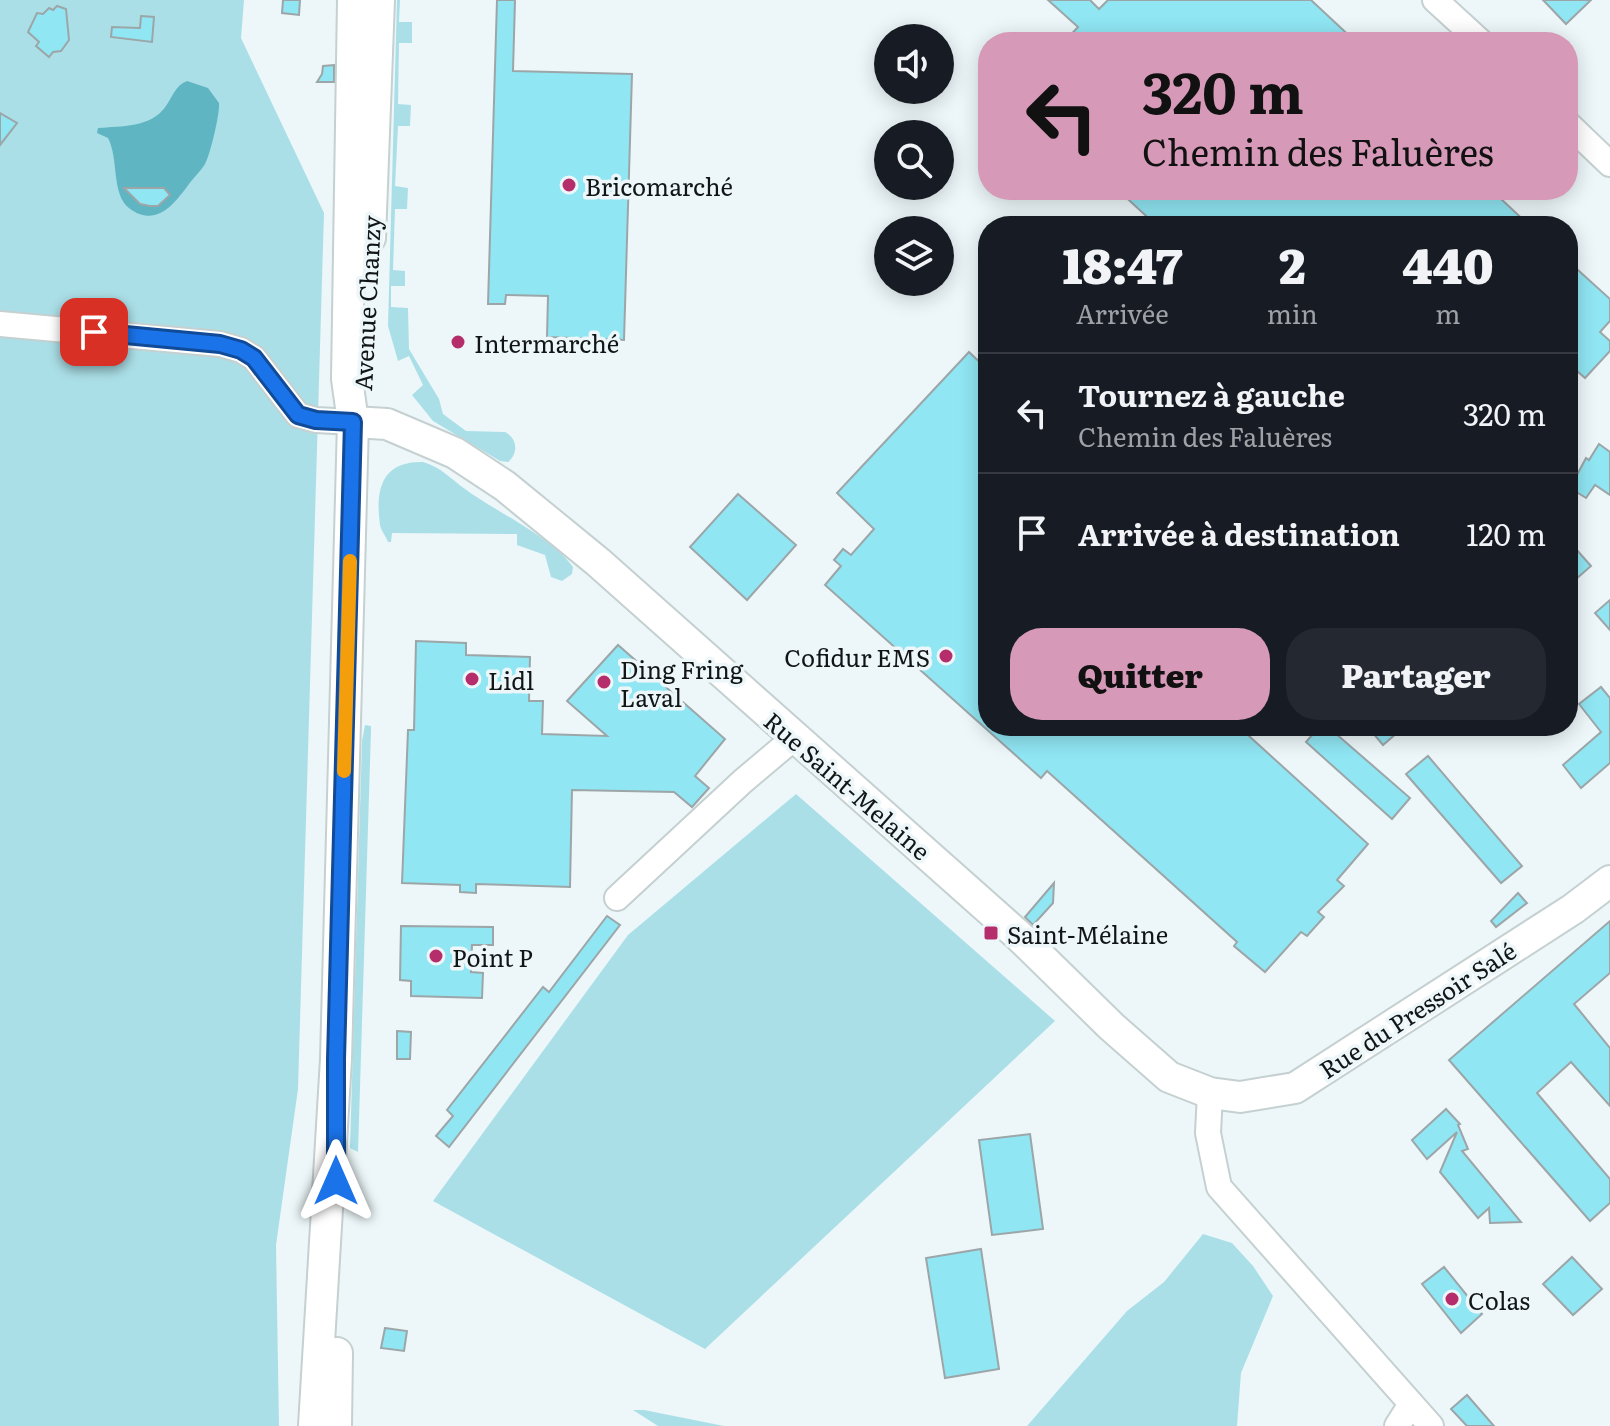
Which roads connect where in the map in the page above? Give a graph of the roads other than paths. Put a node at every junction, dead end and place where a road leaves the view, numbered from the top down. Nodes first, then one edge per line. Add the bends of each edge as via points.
1 (353, 0) edge
2 (379, 0) edge
3 (1435, 0) edge
4 (1470, 32) edge
5 (1578, 134) edge
6 (1610, 164) edge
7 (0, 324) edge
8 (353, 422) junction
9 (794, 738) junction
10 (1610, 881) edge
11 (617, 898) dead end
12 (336, 1059) junction
13 (1210, 1093) junction
14 (1411, 1404) junction
15 (314, 1426) edge
16 (336, 1426) edge
17 (1397, 1426) edge
18 (1431, 1426) edge

1 - 8 main road, Avenue Chanzy via 347,391
2 - 8 main road, Avenue Chanzy via 365,393
3 - 4 street
5 - 6 street
7 - 8 street via 220,344 254,358 298,415
8 - 9 main road, Rue Saint-Melaine via 387,424 463,457 505,486
8 - 12 main road
9 - 11 street
9 - 13 main road, Rue Saint-Melaine via 1019,936 1169,1077
10 - 13 main road, Rue du Pressoir Salé via 1295,1088 1240,1097
12 - 15 main road
12 - 16 main road
13 - 14 street via 1208,1133 1219,1187
14 - 17 street
14 - 18 street

